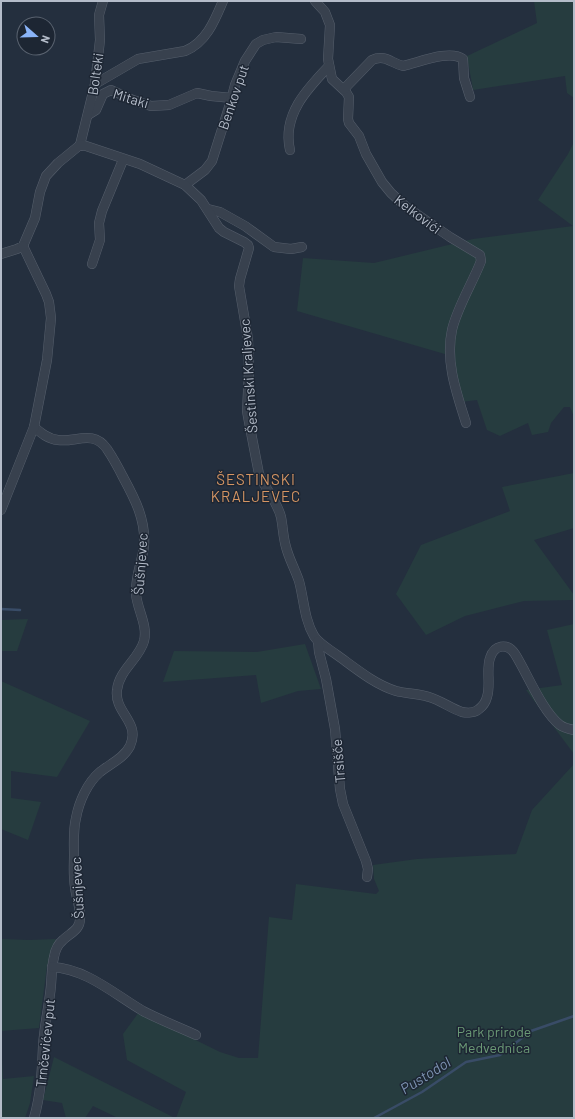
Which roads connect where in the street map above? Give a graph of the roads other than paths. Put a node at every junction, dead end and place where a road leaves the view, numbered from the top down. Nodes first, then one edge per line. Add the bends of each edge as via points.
1 (103, 1) edge
2 (223, 1) edge
3 (316, 1) edge
4 (301, 39) dead end
5 (329, 66) junction
6 (95, 84) junction
7 (344, 89) junction
8 (470, 97) dead end
9 (232, 98) junction
10 (88, 115) junction
11 (80, 145) junction
12 (290, 150) dead end
13 (123, 160) junction
14 (185, 185) junction
15 (208, 209) junction
16 (23, 246) junction
17 (302, 247) dead end
18 (1, 254) edge
19 (92, 264) dead end
20 (466, 423) dead end
21 (34, 427) junction
22 (1, 510) edge
23 (318, 641) junction
24 (574, 730) edge
25 (368, 877) dead end
26 (52, 967) junction
27 (196, 1035) dead end
28 (34, 1118) edge

1 - 6 street, Bolteki via 100,9 100,40
2 - 6 street via 207,32 191,49 138,59
3 - 5 street via 325,12 330,25
4 - 9 street, Benkov put via 276,38 256,44 241,70
5 - 7 street via 332,79
5 - 12 street via 307,90 293,113 288,128
6 - 10 street, Bolteki
7 - 8 street via 376,58 384,57 403,66 440,57 452,57 463,59 464,78
7 - 20 street, Kelkovići via 348,97 349,123 359,136 366,154 386,188 414,212 480,255 479,266 452,331 450,352 457,393
9 - 10 street, Mitaki via 197,93 169,105 151,106 111,90 103,94 96,110
9 - 14 street, Benkov put via 212,161 205,170
10 - 11 street, Bolteki
11 - 13 street, Šestinski Kraljevec
11 - 16 street via 46,176 35,218
13 - 14 street, Šestinski Kraljevec via 140,164
13 - 19 street via 102,211 99,223 100,240
14 - 15 street, Šestinski Kraljevec
15 - 17 street via 220,212 240,223 274,247
15 - 23 street, Šestinski Kraljevec via 219,228 244,242 249,248 239,286 248,339 248,422 259,474 281,517 285,545 299,581 312,633
16 - 18 street
16 - 21 street via 43,286 51,313 47,360
21 - 22 street
21 - 26 street, Šušnjevec via 44,435 57,440 88,438 105,446 136,503 144,536 136,592 145,638 122,676 117,691 119,707 132,728 130,745 122,757 96,775 81,802 74,836 74,887 80,922 59,945
23 - 24 street, Šestinski Kraljevec via 390,689 427,696 466,712 477,711 484,702 488,691 491,654 497,648 507,647 515,654 550,714 564,728
23 - 25 street, Trsišče via 335,729 343,804 366,861
26 - 27 street via 67,968 87,976 157,1018
26 - 28 street, Trnčevićev put via 43,1046 43,1074

